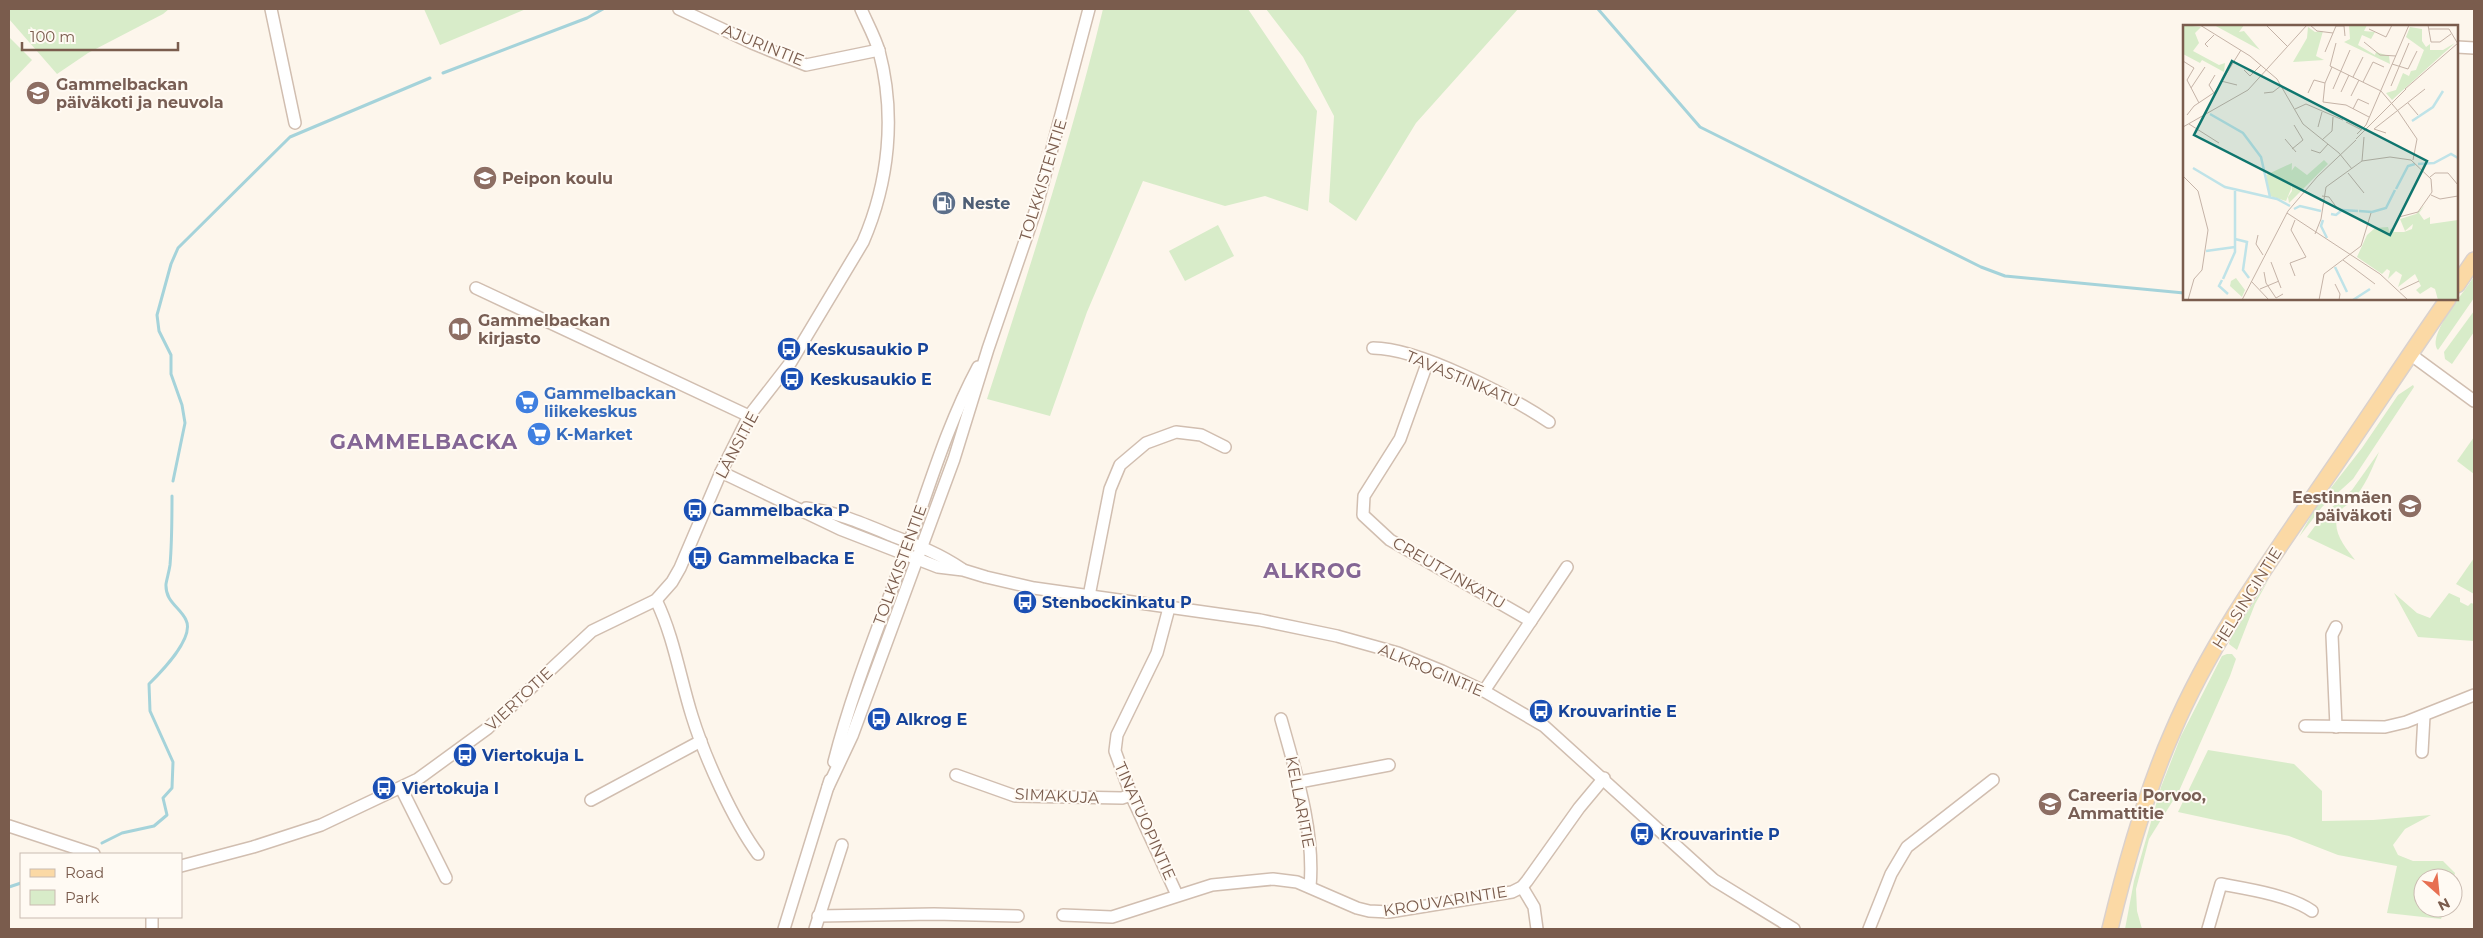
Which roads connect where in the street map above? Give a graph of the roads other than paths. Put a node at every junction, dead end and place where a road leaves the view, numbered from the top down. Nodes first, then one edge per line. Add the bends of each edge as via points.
1 (271, 9) edge
2 (679, 9) edge
3 (862, 9) edge
4 (1089, 9) edge
5 (2458, 47) edge
6 (2474, 48) edge
7 (879, 50) junction
8 (295, 124) dead end
9 (2474, 260) edge
10 (2458, 284) edge
11 (476, 288) dead end
12 (2447, 300) edge
13 (1373, 348) dead end
14 (988, 349) junction
15 (2410, 354) junction
16 (1428, 360) junction
17 (2474, 401) edge
18 (749, 416) junction
19 (1549, 422) dead end
20 (1225, 447) dead end
21 (721, 472) junction
22 (799, 507) junction
23 (909, 542) junction
24 (921, 547) junction
25 (905, 555) junction
26 (917, 559) junction
27 (1567, 567) dead end
28 (963, 570) junction
29 (1088, 596) junction
30 (656, 600) junction
31 (1169, 608) junction
32 (1531, 621) junction
33 (2336, 626) dead end
34 (1484, 691) junction
35 (2474, 695) edge
36 (2424, 716) junction
37 (1281, 719) dead end
38 (2305, 726) dead end
39 (2336, 727) junction
40 (701, 741) junction
41 (2422, 752) dead end
42 (1389, 765) dead end
43 (956, 774) dead end
44 (1604, 778) junction
45 (1993, 780) dead end
46 (1299, 782) junction
47 (828, 787) junction
48 (401, 788) junction
49 (1131, 795) junction
50 (592, 800) dead end
51 (9, 826) edge
52 (842, 845) dead end
53 (91, 853) edge
54 (758, 854) dead end
55 (182, 866) edge
56 (446, 878) dead end
57 (1310, 887) junction
58 (1522, 887) junction
59 (1177, 895) junction
60 (2312, 911) dead end
61 (1063, 914) dead end
62 (818, 916) junction
63 (1018, 916) dead end
64 (784, 929) edge
65 (815, 929) edge
66 (1538, 929) edge
67 (1794, 929) edge
68 (1869, 929) edge
69 (2110, 929) edge
70 (2208, 929) edge

1 - 8 street
2 - 7 street, AJURINTIE via 806,65
3 - 7 street, LÄNSITIE
4 - 14 street, TOLKKISTENTIE via 1036,209
5 - 6 street
7 - 18 street, LÄNSITIE via 888,93 888,149 880,194 870,225 791,362
9 - 10 main road
11 - 18 street
12 - 15 main road, HELSINGINTIE
13 - 16 street, TAVASTINKATU via 1388,348
14 - 23 street, TOLKKISTENTIE via 966,390
14 - 24 street, TOLKKISTENTIE via 954,459
15 - 17 street
15 - 69 main road, HELSINGINTIE via 2263,570 2204,668 2172,732 2125,869
16 - 19 street, TAVASTINKATU via 1526,406
16 - 32 street, CREUTZINKATU via 1400,439 1364,496 1363,515 1390,540
18 - 21 street, LÄNSITIE
20 - 29 street via 1201,435 1176,432 1146,443 1120,465 1110,489
21 - 22 street
21 - 30 street, LÄNSITIE via 680,568
22 - 23 street, ALKROGINTIE via 846,516
22 - 25 street, ALKROGINTIE via 840,529
23 - 24 street, ALKROGINTIE
23 - 25 street, TOLKKISTENTIE
24 - 26 street, TOLKKISTENTIE
24 - 28 street, ALKROGINTIE via 944,556
25 - 26 street, ALKROGINTIE
25 - 47 street, TOLKKISTENTIE via 864,663
26 - 28 street, ALKROGINTIE via 938,567
26 - 47 street, TOLKKISTENTIE via 852,736
27 - 32 street
28 - 29 street, ALKROGINTIE via 1025,586
29 - 31 street, ALKROGINTIE
30 - 40 street via 668,627
30 - 48 street, VIERTOTIE via 592,631 488,728 432,770
31 - 34 street, ALKROGINTIE via 1260,620 1337,636 1398,653
31 - 49 street, TINATUOPINTIE via 1157,653 1115,744 1117,761
32 - 34 street
33 - 39 street via 2332,635
34 - 44 street, ALKROGINTIE via 1544,726
35 - 36 street
36 - 39 street via 2385,726
36 - 41 street
37 - 46 street, KELLARITIE
38 - 39 street
40 - 50 street
40 - 54 street via 743,834
42 - 46 street
43 - 49 street, SIMAKUJA via 1015,796 1122,798
44 - 58 street, KROUVARINTIE
44 - 67 street, ALKROGINTIE via 1714,880
45 - 68 street via 1907,847 1891,874
46 - 57 street, KELLARITIE via 1312,862
47 - 64 street, TOLKKISTENTIE
48 - 55 street, VIERTOTIE via 289,837
48 - 56 street
49 - 59 street, TINATUOPINTIE
51 - 53 street
52 - 62 street
57 - 58 street, KROUVARINTIE via 1357,908 1377,912 1512,892
57 - 59 street, KROUVARINTIE via 1285,879 1265,879 1227,882
58 - 66 street via 1534,907
59 - 61 street, KROUVARINTIE via 1112,917
60 - 70 street via 2303,905 2221,884
62 - 63 street
62 - 65 street

